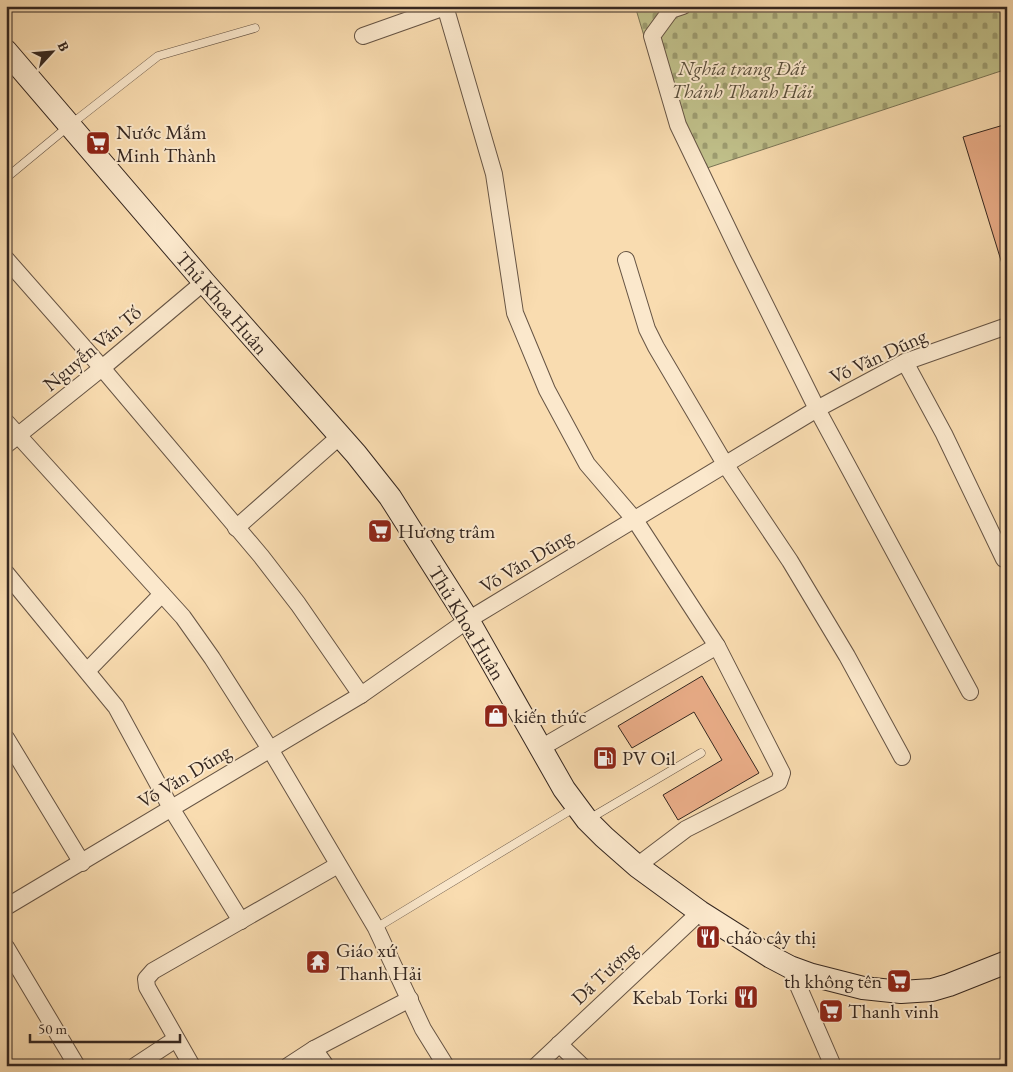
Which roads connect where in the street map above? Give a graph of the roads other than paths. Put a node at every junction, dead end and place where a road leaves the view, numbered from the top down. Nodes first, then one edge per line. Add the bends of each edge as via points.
1 (683, 6) edge
2 (445, 7) edge
3 (255, 28) dead end
4 (363, 36) dead end
5 (6, 51) edge
6 (70, 124) junction
7 (6, 178) edge
8 (6, 259) edge
9 (626, 260) dead end
10 (204, 282) junction
11 (1007, 326) edge
12 (905, 362) junction
13 (102, 368) junction
14 (817, 409) junction
15 (6, 422) edge
16 (339, 437) junction
17 (12, 440) edge
18 (725, 464) junction
19 (635, 520) junction
20 (236, 528) junction
21 (1004, 559) dead end
22 (6, 573) edge
23 (162, 594) junction
24 (468, 620) junction
25 (717, 646) junction
26 (88, 670) junction
27 (970, 692) dead end
28 (361, 696) junction
29 (6, 738) edge
30 (270, 749) junction
31 (539, 749) junction
32 (701, 753) dead end
33 (902, 757) dead end
34 (171, 808) junction
35 (582, 813) junction
36 (82, 863) junction
37 (338, 865) junction
38 (637, 866) junction
39 (6, 908) edge
40 (700, 912) junction
41 (241, 921) junction
42 (376, 928) junction
43 (6, 947) edge
44 (1007, 962) edge
45 (790, 968) junction
46 (410, 998) junction
47 (176, 1039) junction
48 (559, 1044) junction
49 (314, 1049) junction
50 (830, 1065) edge
51 (77, 1066) edge
52 (135, 1066) edge
53 (192, 1066) edge
54 (288, 1066) edge
55 (326, 1066) edge
56 (446, 1066) edge
57 (536, 1066) edge
58 (582, 1066) edge

1 - 14 street via 671,10 652,36 678,124
2 - 4 street
2 - 19 street via 494,174 515,313 546,390 583,456
3 - 6 lane via 158,56
5 - 6 main road, Thủ Khoa Huân
6 - 7 lane
6 - 10 main road, Thủ Khoa Huân
8 - 13 street
9 - 18 street via 647,329
10 - 13 street, Nguyễn Văn Tố
10 - 16 main road, Thủ Khoa Huân
11 - 12 street, Võ Văn Dũng
12 - 14 street, Võ Văn Dũng
12 - 21 street via 944,434
13 - 17 street, Nguyễn Văn Tố
13 - 20 street
14 - 18 street, Võ Văn Dũng
14 - 27 street
15 - 17 street
16 - 20 street
16 - 24 main road, Thủ Khoa Huân via 390,497
17 - 23 street
18 - 19 street, Võ Văn Dũng
18 - 33 street via 790,561
19 - 24 street, Võ Văn Dũng
19 - 25 street
20 - 28 street via 298,604
22 - 26 street
23 - 26 street
23 - 30 street via 212,658
24 - 28 street, Võ Văn Dũng
24 - 31 main road, Thủ Khoa Huân
25 - 31 street
25 - 38 street via 783,776 779,782 686,829
26 - 34 street via 116,707
28 - 30 street, Võ Văn Dũng
29 - 36 street
30 - 34 street, Võ Văn Dũng
30 - 37 street
31 - 35 main road, Thủ Khoa Huân
32 - 35 lane
34 - 36 street, Võ Văn Dũng
34 - 41 street
35 - 38 main road, Thủ Khoa Huân
35 - 42 lane
36 - 39 street, Võ Văn Dũng
37 - 41 street
37 - 42 street
38 - 40 main road, Thủ Khoa Huân
40 - 45 main road, Thủ Khoa Huân
40 - 48 street, Dã Tượng
41 - 47 street via 153,971 146,979 147,987
42 - 46 street
43 - 51 street
44 - 45 main road, Thủ Khoa Huân via 932,990 901,992 863,988
45 - 50 street
46 - 49 street
46 - 56 street via 430,1043
47 - 52 street
47 - 53 street
48 - 57 street, Dã Tượng
48 - 58 street
49 - 54 street
49 - 55 street

